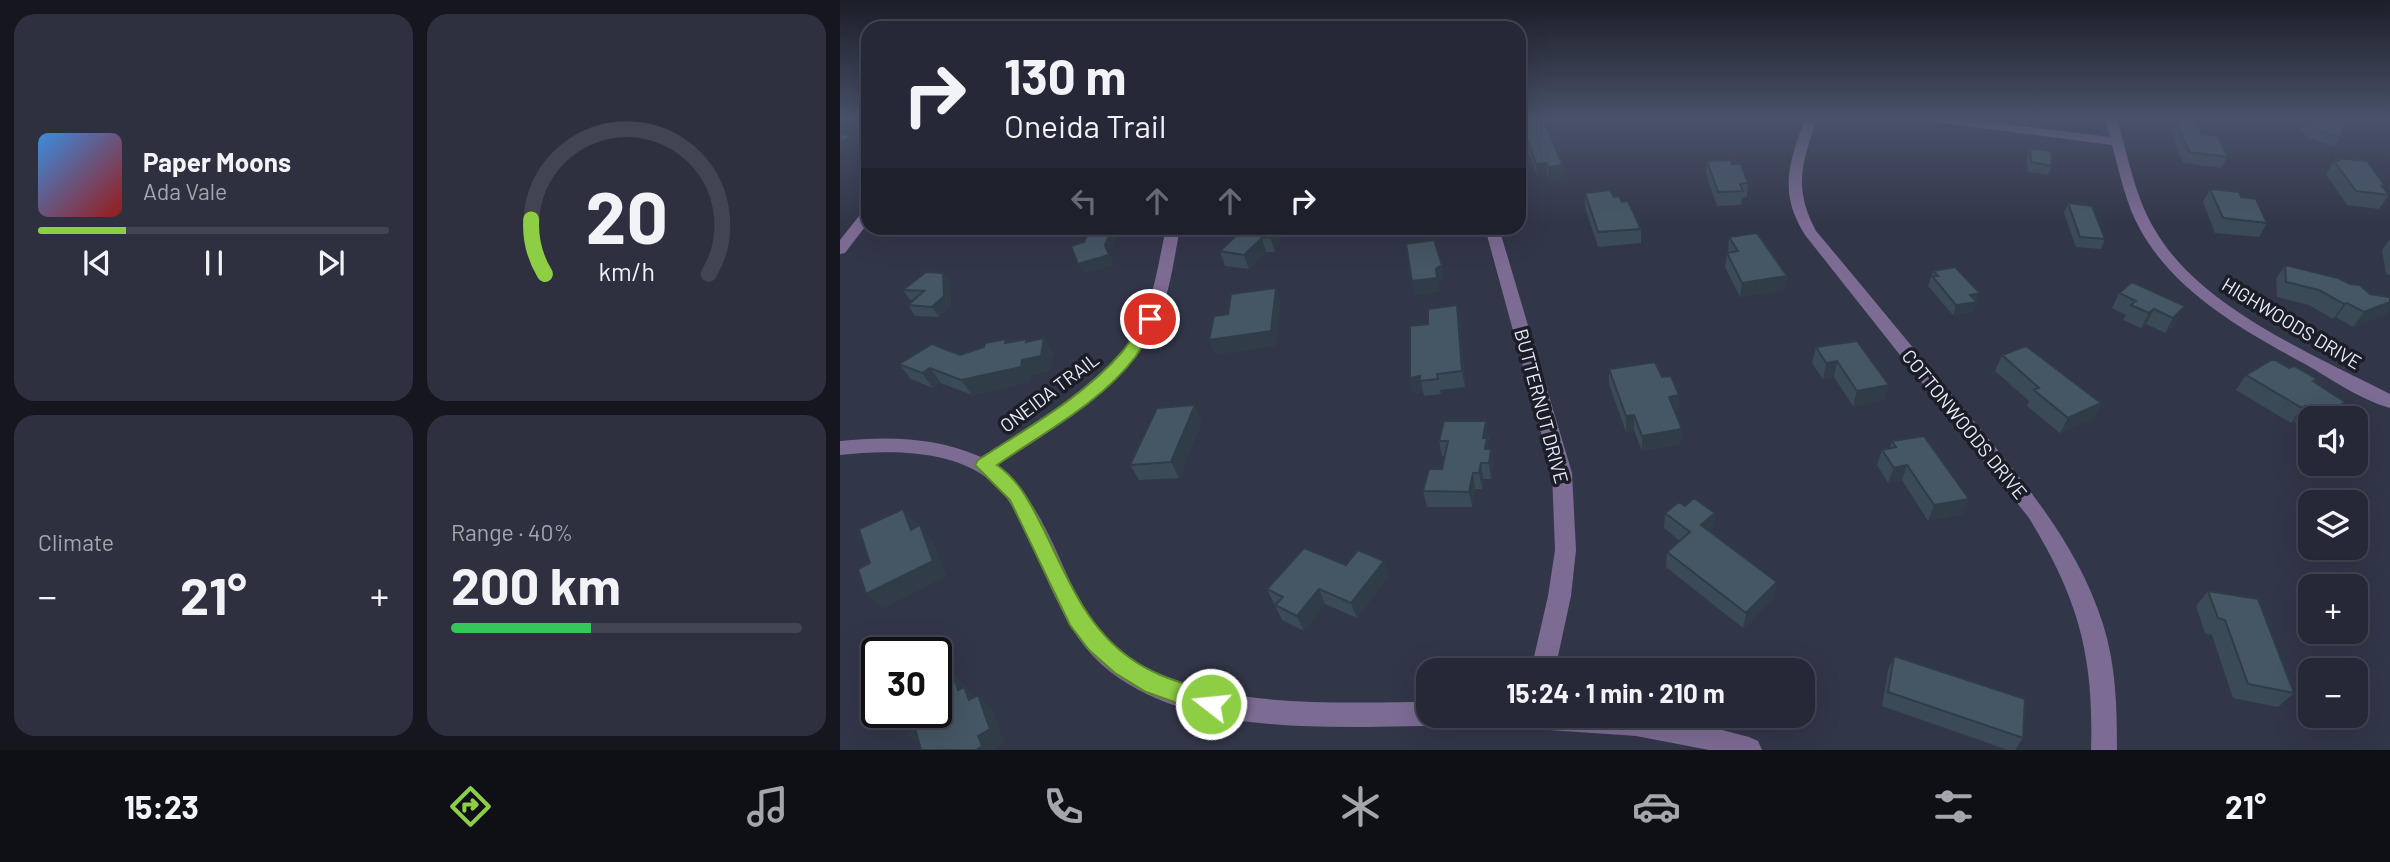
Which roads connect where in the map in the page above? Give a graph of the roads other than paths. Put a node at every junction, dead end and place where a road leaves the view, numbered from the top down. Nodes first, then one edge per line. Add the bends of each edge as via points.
1 (1799, 154) edge
2 (2122, 154) edge
3 (861, 222) edge
4 (1171, 235) edge
5 (1494, 235) edge
6 (843, 244) edge
7 (2385, 393) edge
8 (840, 448) edge
9 (984, 465) junction
10 (1546, 658) edge
11 (1416, 714) edge
12 (1665, 728) edge
13 (1749, 750) edge
14 (2104, 750) edge

1 - 14 street, COTTONWOODS DRIVE via 1793,193 1810,232 2036,512 2078,583 2093,623 2103,672
2 - 7 street, HIGHWOODS DRIVE via 2142,219 2160,251 2177,269 2256,328
3 - 6 street
4 - 9 street, ONEIDA TRAIL via 1150,319 1130,353 1076,402
5 - 10 street, BUTTERNUT DRIVE via 1562,473 1567,511 1563,584
8 - 9 street via 923,446
9 - 11 street via 1017,495 1077,619 1122,666 1154,685 1191,699 1277,713
12 - 13 street

